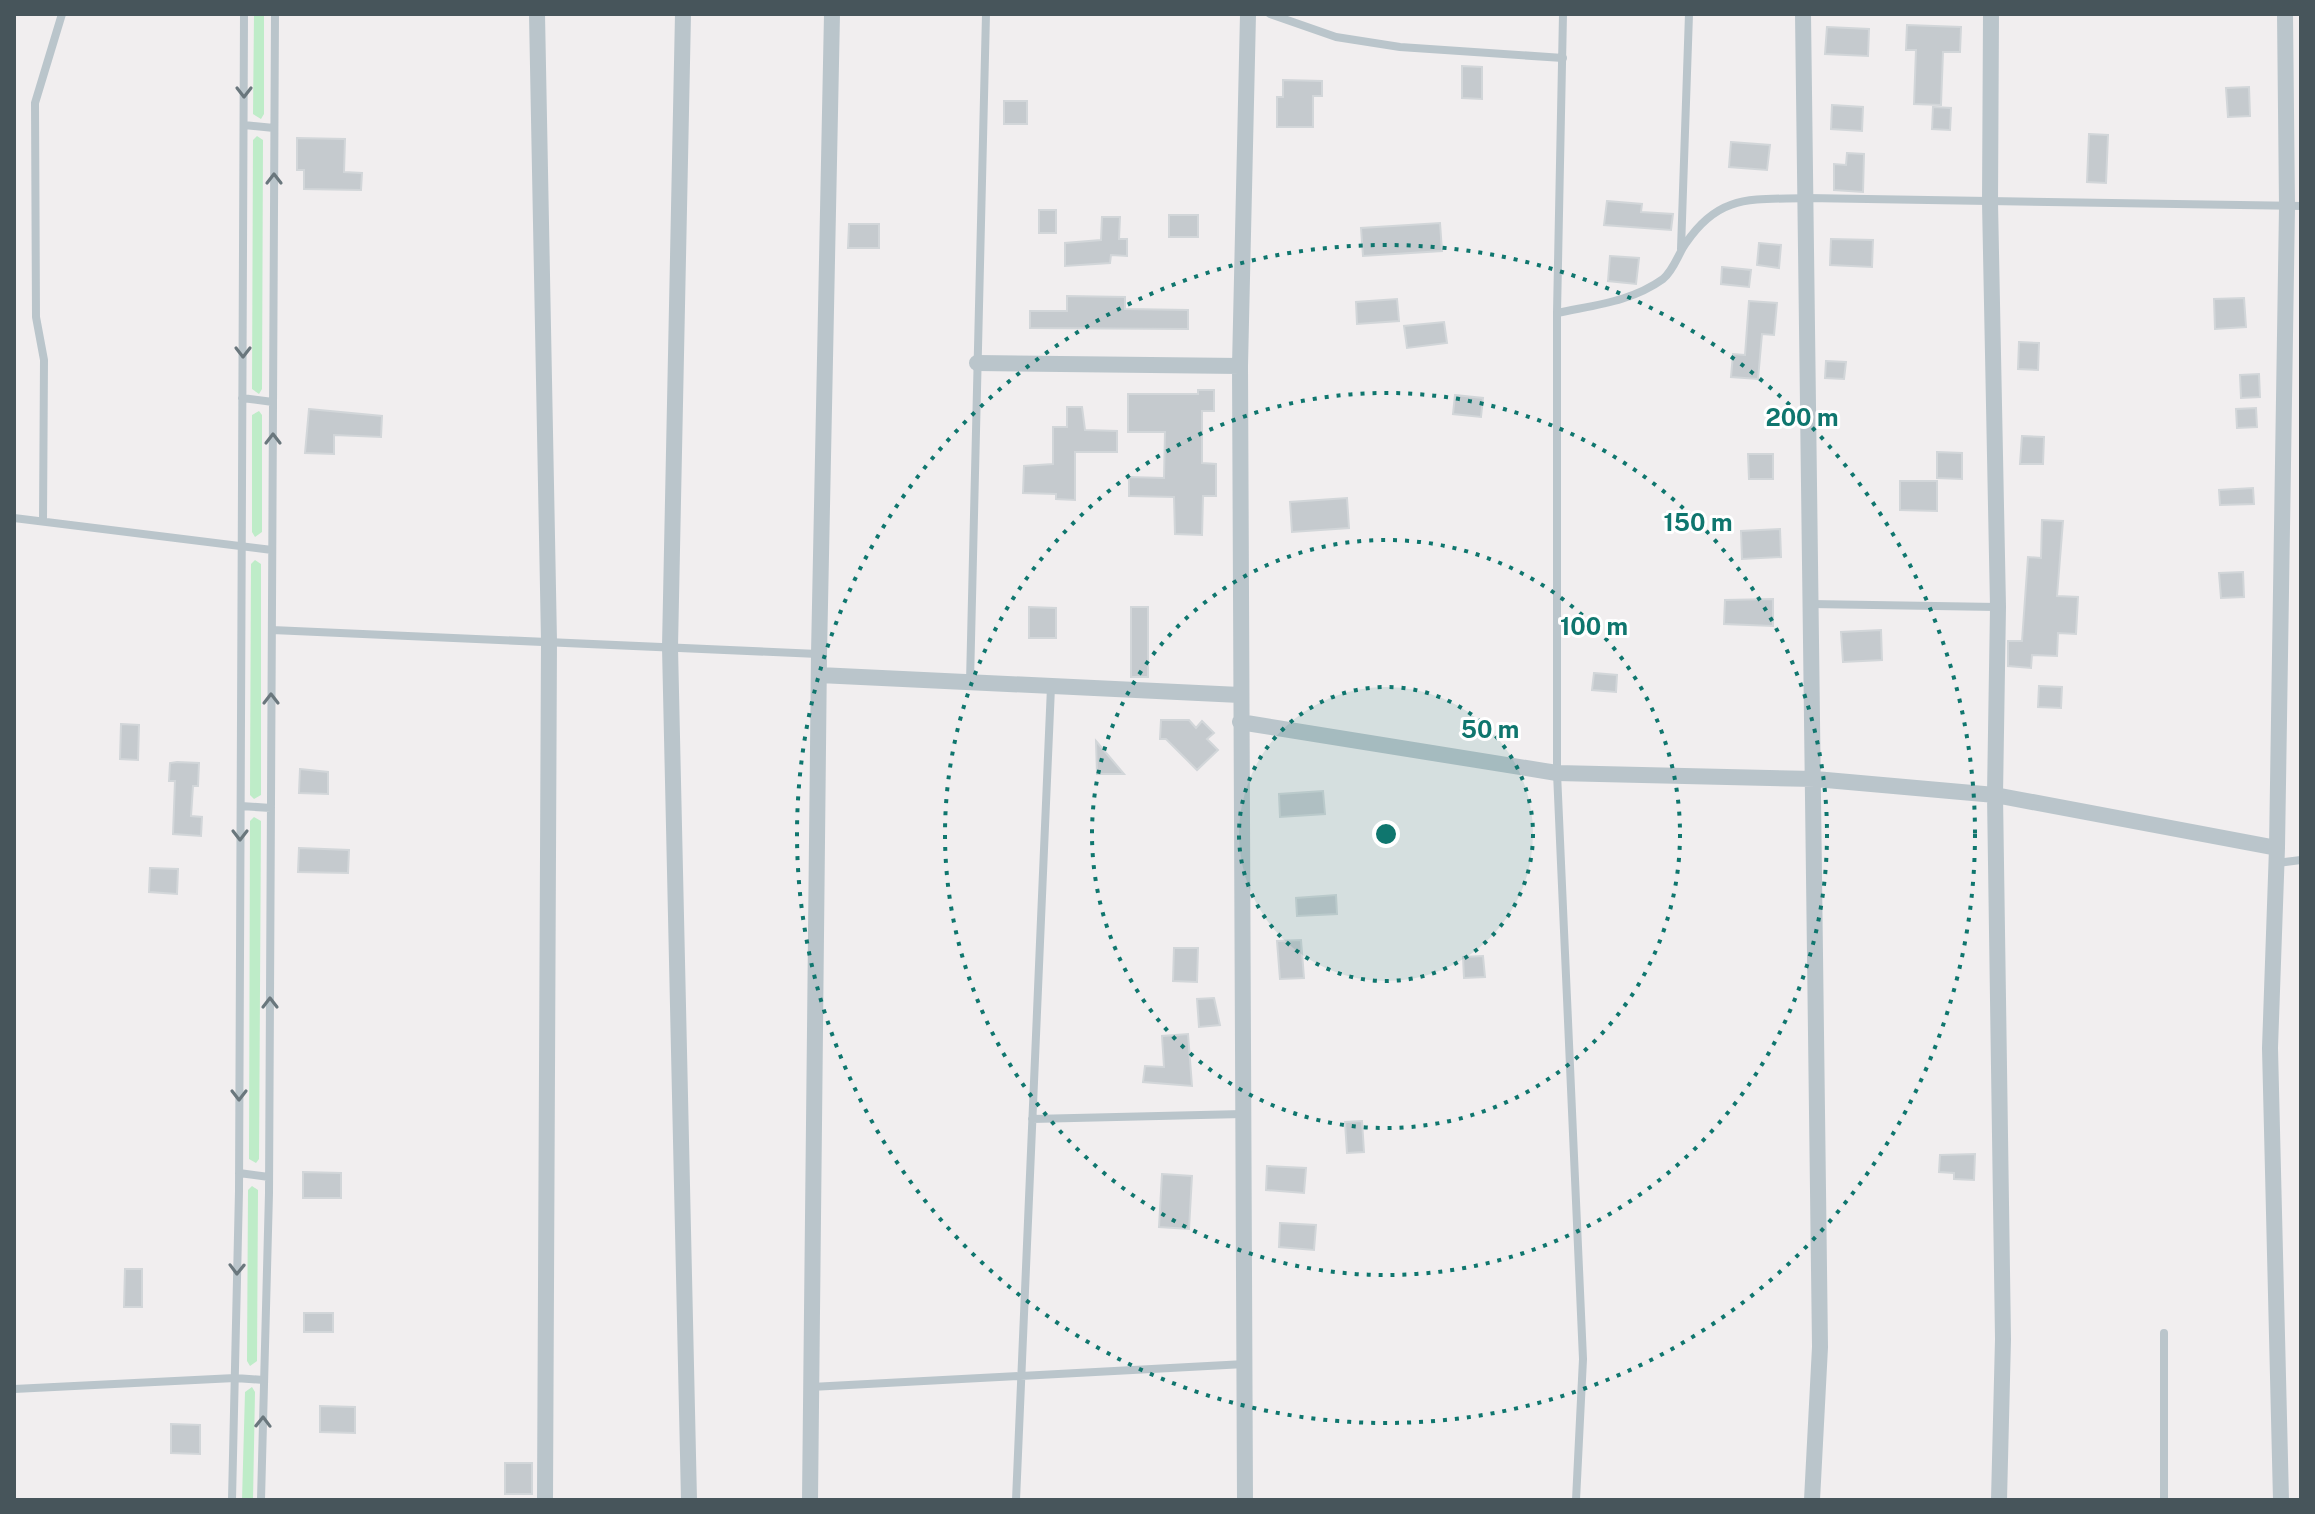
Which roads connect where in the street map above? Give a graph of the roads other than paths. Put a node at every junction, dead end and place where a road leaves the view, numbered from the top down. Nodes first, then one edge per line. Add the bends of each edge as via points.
1 (62, 14) edge
2 (244, 14) edge
3 (275, 14) edge
4 (537, 14) edge
5 (683, 14) edge
6 (832, 14) edge
7 (986, 14) edge
8 (1248, 14) edge
9 (1270, 14) edge
10 (1563, 14) edge
11 (1689, 14) edge
12 (1803, 14) edge
13 (1991, 14) edge
14 (2285, 14) edge
15 (1563, 58) junction
16 (244, 125) junction
17 (274, 128) junction
18 (1807, 198) junction
19 (1990, 202) junction
20 (2294, 207) edge
21 (1681, 250) junction
22 (1557, 313) junction
23 (977, 363) junction
24 (1240, 366) junction
25 (242, 398) junction
26 (273, 402) junction
27 (14, 518) edge
28 (43, 521) junction
29 (242, 547) junction
30 (272, 550) junction
31 (1811, 604) junction
32 (1998, 607) junction
33 (272, 630) junction
34 (549, 641) junction
35 (670, 647) junction
36 (819, 654) junction
37 (819, 675) junction
38 (970, 682) junction
39 (1051, 686) junction
40 (1240, 695) junction
41 (1240, 722) junction
42 (1557, 773) junction
43 (1815, 779) junction
44 (1995, 795) junction
45 (241, 806) junction
46 (271, 808) junction
47 (2277, 856) junction
48 (2301, 860) edge
49 (1244, 1114) junction
50 (1032, 1119) junction
51 (239, 1173) junction
52 (269, 1177) junction
53 (2164, 1333) dead end
54 (1246, 1364) junction
55 (1021, 1376) junction
56 (235, 1378) junction
57 (264, 1380) junction
58 (811, 1387) junction
59 (14, 1389) edge
60 (232, 1500) edge
61 (261, 1500) edge
62 (545, 1500) edge
63 (689, 1500) edge
64 (810, 1500) edge
65 (1016, 1500) edge
66 (1245, 1500) edge
67 (1576, 1500) edge
68 (1812, 1500) edge
69 (1999, 1500) edge
70 (2164, 1500) edge
71 (2281, 1500) edge

1 - 28 lane via 35,103 36,317 44,360
2 -> 16 lane
3 - 17 lane
4 - 34 street
5 - 35 street
6 - 36 street
7 - 23 lane
8 - 24 street
9 - 15 lane via 1336,37 1400,47
10 - 15 lane
11 - 21 lane
12 - 18 street
13 - 19 street
14 - 20 street
15 - 22 lane
16 - 17 lane
16 -> 25 lane
26 -> 17 lane
18 - 19 lane
18 - 21 lane via 1738,201 1720,207
18 - 31 street
19 - 20 lane
19 - 32 street
20 - 47 street
21 - 22 lane via 1666,276 1638,295
22 - 42 lane
23 - 24 street
23 - 38 lane
24 - 40 street
25 - 26 lane
25 - 29 lane
30 -> 26 lane
27 - 28 lane
28 - 29 lane
29 - 30 lane
29 - 45 lane
30 - 33 lane
31 - 32 lane
31 - 43 street
32 - 44 street
33 - 34 lane
46 -> 33 lane
34 - 35 lane
34 - 62 street
35 - 36 lane
35 - 63 street
36 - 37 street
37 - 38 street
37 - 58 street
38 - 39 street
39 - 40 street
39 - 50 lane
40 - 41 street
41 - 42 street
41 - 49 street
42 - 43 street
42 - 67 lane via 1583,1359
43 - 44 street
43 - 68 street via 1820,1347
44 - 47 street
44 - 69 street via 2003,1339
45 - 46 lane
45 -> 51 lane
52 -> 46 lane
47 - 48 lane
47 - 71 street via 2270,1048
49 - 50 lane
49 - 54 street
50 - 55 lane
51 - 52 lane
51 -> 56 lane
52 - 57 lane
53 - 70 lane
54 - 55 lane
54 - 66 street
55 - 58 lane
55 - 65 lane
56 - 57 lane
56 - 59 lane
56 - 60 lane
61 -> 57 lane
58 - 64 street

